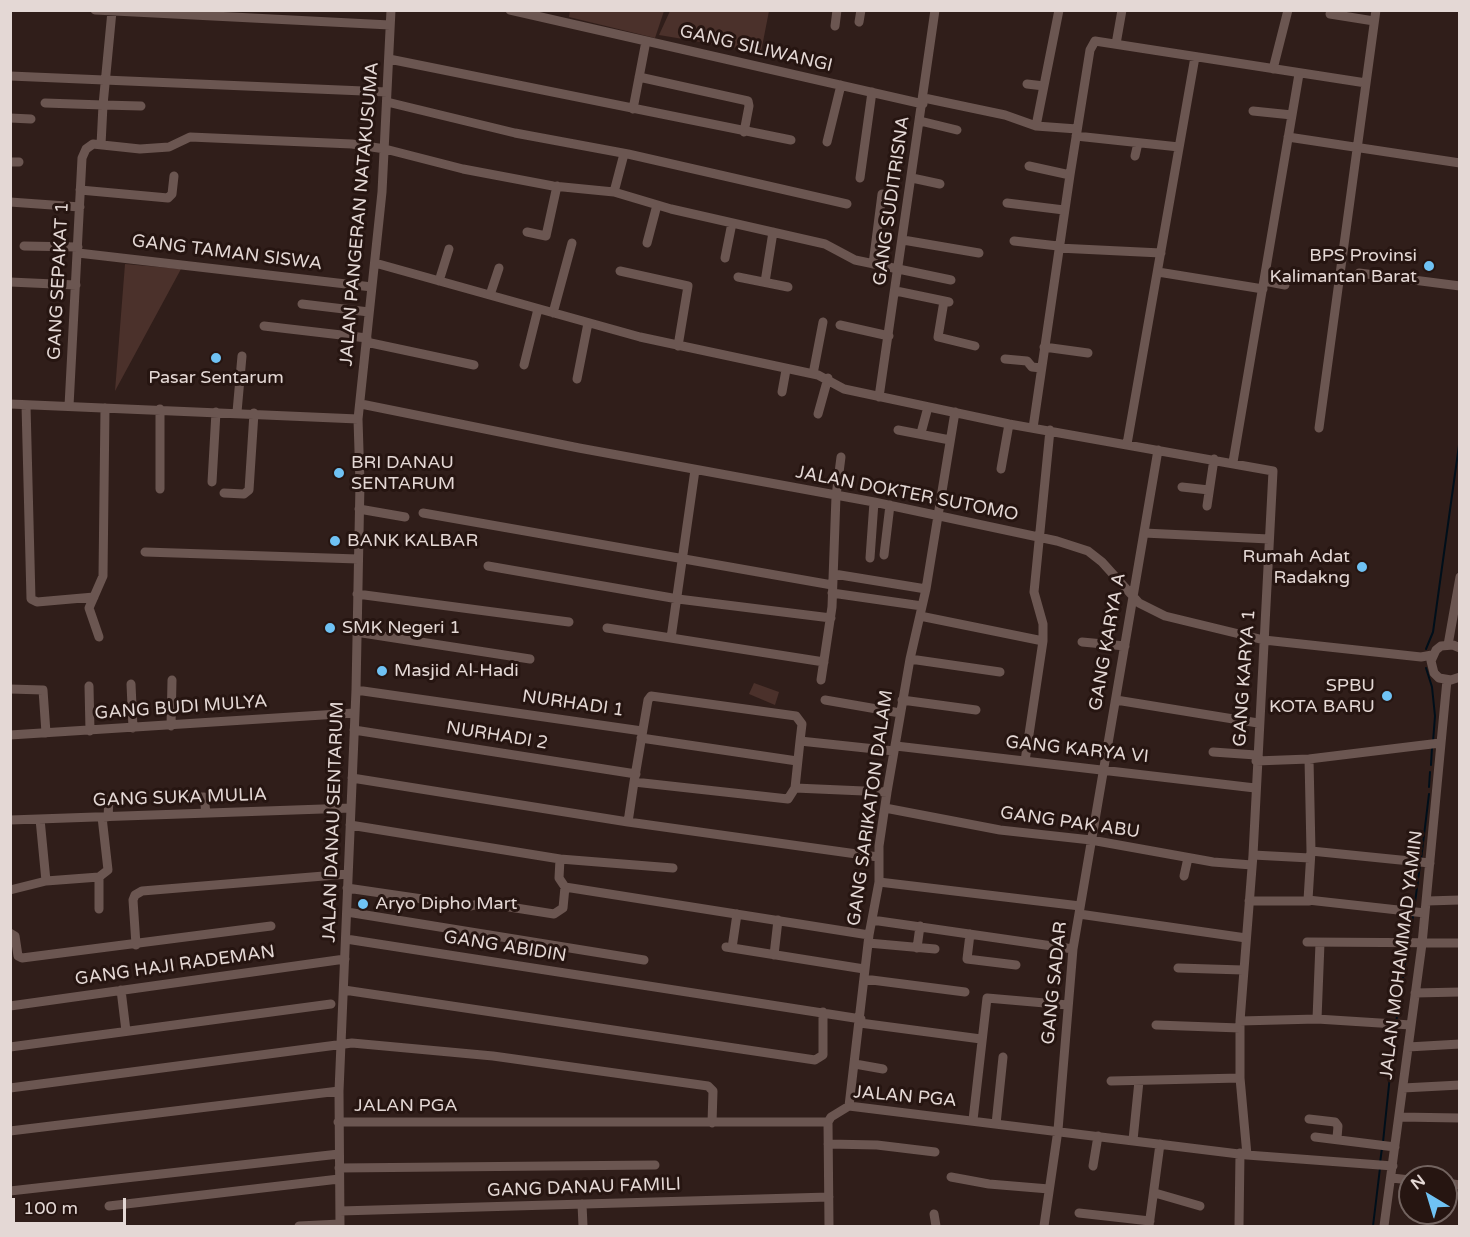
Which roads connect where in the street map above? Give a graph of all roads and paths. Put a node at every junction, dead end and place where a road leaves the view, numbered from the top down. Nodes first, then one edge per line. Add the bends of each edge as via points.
1 (95, 10) edge
2 (336, 10) edge
3 (391, 10) edge
4 (510, 10) edge
5 (837, 10) edge
6 (861, 10) edge
7 (924, 10) edge
8 (1059, 10) edge
9 (1122, 10) edge
10 (1288, 10) edge
11 (1376, 10) edge
12 (107, 11) edge
13 (935, 12) edge
14 (175, 13) edge
15 (1329, 14) dead end
16 (1374, 21) junction
17 (336, 22) junction
18 (859, 22) dead end
19 (390, 25) junction
20 (835, 26) dead end
21 (646, 41) junction
22 (1116, 44) junction
23 (1195, 57) junction
24 (389, 58) junction
25 (1273, 69) junction
26 (1299, 74) junction
27 (10, 76) edge
28 (639, 77) junction
29 (105, 81) junction
30 (1366, 83) junction
31 (1027, 84) dead end
32 (841, 85) junction
33 (1044, 87) junction
34 (872, 92) junction
35 (387, 97) junction
36 (924, 101) junction
37 (45, 103) dead end
38 (103, 105) junction
39 (141, 106) dead end
40 (633, 109) junction
41 (1253, 111) dead end
42 (1292, 115) junction
43 (10, 118) edge
44 (31, 119) dead end
45 (920, 121) junction
46 (1036, 126) junction
47 (957, 129) dead end
48 (744, 132) junction
49 (1077, 133) junction
50 (1288, 137) junction
51 (791, 140) dead end
52 (827, 142) dead end
53 (1138, 143) junction
54 (101, 145) junction
55 (1179, 147) junction
56 (1357, 148) junction
57 (385, 149) junction
58 (624, 154) junction
59 (1135, 156) dead end
60 (1460, 163) edge
61 (1029, 166) dead end
62 (1070, 175) junction
63 (174, 176) dead end
64 (860, 178) dead end
65 (912, 178) junction
66 (940, 184) dead end
67 (557, 186) junction
68 (81, 190) junction
69 (614, 192) junction
70 (882, 194) dead end
71 (10, 202) edge
72 (1007, 203) dead end
73 (847, 204) dead end
74 (657, 205) junction
75 (80, 207) junction
76 (1064, 210) junction
77 (732, 223) junction
78 (527, 232) dead end
79 (773, 232) junction
80 (903, 240) junction
81 (1014, 241) dead end
82 (572, 243) dead end
83 (647, 243) dead end
84 (24, 246) dead end
85 (1058, 247) junction
86 (449, 249) dead end
87 (78, 250) junction
88 (979, 253) dead end
89 (1161, 253) junction
90 (725, 258) dead end
91 (375, 263) junction
92 (873, 264) junction
93 (499, 268) dead end
94 (899, 269) junction
95 (620, 271) dead end
96 (1158, 272) junction
97 (1359, 273) dead end
98 (738, 277) dead end
99 (951, 280) dead end
100 (439, 281) junction
101 (10, 282) edge
102 (765, 282) junction
103 (76, 285) junction
104 (1263, 285) junction
105 (1286, 285) dead end
106 (788, 286) dead end
107 (1460, 286) edge
108 (372, 287) junction
109 (896, 291) junction
110 (490, 295) junction
111 (302, 304) dead end
112 (538, 309) junction
113 (369, 312) junction
114 (553, 313) junction
115 (823, 322) dead end
116 (588, 323) junction
117 (840, 325) dead end
118 (264, 326) dead end
119 (889, 336) junction
120 (367, 340) junction
121 (678, 346) junction
122 (975, 346) dead end
123 (1044, 347) junction
124 (1088, 353) dead end
125 (242, 356) dead end
126 (1005, 359) dead end
127 (474, 365) dead end
128 (524, 365) dead end
129 (1041, 368) junction
130 (786, 369) junction
131 (813, 374) junction
132 (828, 378) junction
133 (577, 379) dead end
134 (782, 392) dead end
135 (879, 397) junction
136 (10, 404) edge
137 (361, 404) junction
138 (26, 405) junction
139 (69, 406) junction
140 (928, 407) junction
141 (105, 408) junction
142 (160, 409) junction
143 (216, 411) junction
144 (237, 412) junction
145 (955, 412) junction
146 (254, 413) junction
147 (818, 414) dead end
148 (357, 419) junction
149 (1009, 424) junction
150 (1033, 428) junction
151 (1319, 428) dead end
152 (898, 429) dead end
153 (1050, 430) junction
154 (921, 433) junction
155 (950, 440) junction
156 (1127, 444) junction
157 (1158, 450) junction
158 (841, 457) dead end
159 (1214, 459) junction
160 (1233, 462) junction
161 (1001, 469) dead end
162 (695, 470) junction
163 (212, 482) dead end
164 (1182, 487) dead end
165 (160, 489) dead end
166 (1209, 490) junction
167 (224, 493) dead end
168 (836, 496) junction
169 (874, 502) junction
170 (890, 505) junction
171 (1207, 506) dead end
172 (359, 509) junction
173 (423, 513) dead end
174 (937, 516) junction
175 (405, 517) dead end
176 (1144, 533) junction
177 (1041, 538) junction
178 (1269, 539) junction
179 (145, 552) dead end
180 (885, 555) dead end
181 (684, 558) junction
182 (870, 558) dead end
183 (358, 559) junction
184 (488, 566) dead end
185 (834, 574) junction
186 (1459, 583) edge
187 (832, 589) junction
188 (926, 589) junction
189 (357, 594) junction
190 (94, 597) junction
191 (1133, 597) junction
192 (678, 599) junction
193 (921, 611) junction
194 (831, 618) junction
195 (569, 622) dead end
196 (607, 628) dead end
197 (356, 632) junction
198 (99, 638) dead end
199 (671, 638) junction
200 (1264, 640) junction
201 (1043, 641) junction
202 (1082, 642) dead end
203 (1453, 644) edge
204 (1125, 646) junction
205 (1429, 658) junction
206 (530, 659) dead end
207 (910, 659) junction
208 (824, 662) junction
209 (1000, 672) dead end
210 (1460, 676) edge
211 (172, 680) dead end
212 (821, 680) dead end
213 (1445, 682) junction
214 (131, 684) dead end
215 (89, 686) dead end
216 (10, 689) edge
217 (356, 690) junction
218 (825, 700) dead end
219 (902, 700) junction
220 (1116, 700) junction
221 (976, 710) dead end
222 (354, 713) junction
223 (900, 714) junction
224 (1258, 723) junction
225 (171, 726) junction
226 (133, 728) junction
227 (354, 730) junction
228 (90, 731) junction
229 (46, 733) junction
230 (10, 735) edge
231 (641, 735) junction
232 (800, 741) junction
233 (1440, 743) junction
234 (895, 748) junction
235 (1213, 752) dead end
236 (1256, 758) junction
237 (1309, 759) junction
238 (797, 761) junction
239 (1025, 761) junction
240 (1102, 769) junction
241 (352, 778) junction
242 (635, 778) junction
243 (795, 788) junction
244 (1255, 788) junction
245 (887, 792) junction
246 (216, 796) dead end
247 (178, 797) dead end
248 (204, 797) junction
249 (110, 799) dead end
250 (351, 808) junction
251 (885, 808) junction
252 (206, 813) junction
253 (105, 817) junction
254 (40, 819) junction
255 (10, 820) edge
256 (628, 822) junction
257 (350, 825) junction
258 (1091, 840) junction
259 (1310, 854) junction
260 (1253, 855) junction
261 (878, 857) junction
262 (1188, 858) junction
263 (560, 859) junction
264 (1430, 863) junction
265 (1252, 865) junction
266 (673, 868) dead end
267 (348, 874) junction
268 (1184, 876) dead end
269 (99, 877) junction
270 (46, 881) junction
271 (879, 882) junction
272 (565, 887) junction
273 (347, 888) junction
274 (10, 890) edge
275 (1460, 900) edge
276 (1249, 901) junction
277 (1310, 901) junction
278 (1427, 901) junction
279 (99, 909) dead end
280 (1079, 910) junction
281 (347, 912) junction
282 (1425, 913) junction
283 (737, 914) junction
284 (778, 920) junction
285 (872, 920) junction
286 (271, 926) dead end
287 (920, 926) junction
288 (10, 933) edge
289 (970, 934) junction
290 (1246, 938) junction
291 (346, 939) junction
292 (868, 939) junction
293 (1307, 942) dead end
294 (1320, 943) junction
295 (1460, 943) edge
296 (1422, 944) junction
297 (135, 945) junction
298 (917, 948) junction
299 (935, 949) dead end
300 (1073, 949) junction
301 (774, 955) junction
302 (345, 959) junction
303 (644, 960) dead end
304 (1016, 965) dead end
305 (1178, 968) dead end
306 (864, 969) junction
307 (1244, 970) junction
308 (864, 979) junction
309 (122, 990) junction
310 (344, 990) junction
311 (965, 992) dead end
312 (1460, 992) edge
313 (1415, 993) junction
314 (337, 1003) junction
315 (1068, 1005) junction
316 (10, 1006) edge
317 (823, 1012) junction
318 (1317, 1019) junction
319 (861, 1021) junction
320 (1410, 1024) junction
321 (1156, 1025) dead end
322 (1240, 1025) junction
323 (126, 1031) junction
324 (981, 1039) junction
325 (1460, 1044) edge
326 (341, 1046) junction
327 (10, 1047) edge
328 (1408, 1047) junction
329 (1003, 1058) dead end
330 (855, 1064) junction
331 (883, 1069) dead end
332 (1240, 1078) junction
333 (1139, 1080) junction
334 (1111, 1081) dead end
335 (1460, 1085) edge
336 (10, 1088) edge
337 (1403, 1088) junction
338 (339, 1091) junction
339 (849, 1106) junction
340 (1399, 1118) junction
341 (1460, 1118) edge
342 (1309, 1119) dead end
343 (974, 1120) junction
344 (338, 1122) junction
345 (828, 1122) junction
346 (712, 1123) junction
347 (996, 1124) junction
348 (1058, 1130) junction
349 (10, 1131) edge
350 (1098, 1136) junction
351 (1315, 1137) dead end
352 (1337, 1138) junction
353 (1133, 1140) junction
354 (828, 1144) junction
355 (1160, 1144) junction
356 (1395, 1147) junction
357 (935, 1152) dead end
358 (339, 1154) junction
359 (1244, 1154) junction
360 (655, 1165) dead end
361 (1093, 1166) dead end
362 (1393, 1166) junction
363 (339, 1168) junction
364 (951, 1177) dead end
365 (1392, 1178) junction
366 (339, 1179) junction
367 (1398, 1179) edge
368 (1049, 1189) junction
369 (10, 1191) edge
370 (1155, 1193) junction
371 (829, 1197) junction
372 (582, 1204) junction
373 (109, 1206) dead end
374 (1200, 1206) dead end
375 (340, 1211) junction
376 (1080, 1213) dead end
377 (934, 1214) dead end
378 (1150, 1224) edge
379 (340, 1225) edge
380 (299, 1227) edge
381 (583, 1227) edge
382 (829, 1227) edge
383 (936, 1227) edge
384 (1044, 1227) edge
385 (1239, 1227) edge
386 (1384, 1227) edge

1 - 12 street
2 - 17 street
3 - 19 street, JALAN PANGERAN NATAKUSUMA
4 - 21 street, GANG SILIWANGI
5 - 20 street
6 - 18 street
7 - 13 street
8 - 33 street
9 - 22 street
10 - 25 street
11 - 16 street
12 - 14 street
12 - 29 street
13 - 36 street, GANG SUDITRISNA
14 - 17 street
15 - 16 street
16 - 30 street
17 - 19 street
19 - 24 street, JALAN PANGERAN NATAKUSUMA
21 - 28 street
21 - 32 street, GANG SILIWANGI
22 - 23 street
22 - 49 street via 1097,40 1092,45
23 - 25 street
23 - 55 street
24 - 35 street, JALAN PANGERAN NATAKUSUMA
24 - 40 street
25 - 26 street
26 - 30 street
26 - 42 street
27 - 29 street
28 - 40 street
28 - 48 street via 748,101
29 - 35 street
29 - 38 street
30 - 56 street
31 - 33 street
32 - 34 street, GANG SILIWANGI
32 - 52 street
33 - 46 street
34 - 36 street, GANG SILIWANGI
34 - 64 street
35 - 57 street, JALAN PANGERAN NATAKUSUMA
35 - 58 street via 514,133
36 - 45 street, GANG SUDITRISNA
36 - 46 street, GANG SILIWANGI via 1005,115
37 - 38 street
38 - 39 street
38 - 54 street
40 - 48 street
41 - 42 street
42 - 50 street
43 - 44 street
45 - 47 street
45 - 65 street, GANG SUDITRISNA
46 - 49 street, GANG SILIWANGI
48 - 51 street
49 - 53 street, GANG SILIWANGI
49 - 62 street
50 - 56 street
50 - 104 street
53 - 55 street, GANG SILIWANGI
53 - 59 street
54 - 57 street via 169,147 190,137
54 - 68 street, GANG SEPAKAT 1 via 90,145 82,158
55 - 89 street
56 - 60 street
56 - 151 street
57 - 67 street via 463,169
57 - 91 street, JALAN PANGERAN NATAKUSUMA
58 - 69 street
58 - 73 street
61 - 62 street
62 - 76 street
63 - 68 street via 172,196 168,198
65 - 66 street
65 - 80 street, GANG SUDITRISNA
67 - 69 street
67 - 78 street via 546,236
68 - 75 street, GANG SEPAKAT 1
69 - 74 street
70 - 92 street
71 - 75 street
72 - 76 street
74 - 77 street
74 - 83 street
75 - 87 street, GANG SEPAKAT 1
76 - 85 street
77 - 79 street
77 - 90 street
79 - 92 street via 832,246 849,257
79 - 102 street
80 - 88 street
80 - 94 street, GANG SUDITRISNA
81 - 85 street
82 - 114 street
84 - 87 street, GANG TAMAN SISWA
85 - 89 street
85 - 123 street
86 - 100 street
87 - 103 street, GANG SEPAKAT 1
87 - 108 street, GANG TAMAN SISWA
89 - 96 street
91 - 100 street, GANG KARYA 1
91 - 108 street, JALAN PANGERAN NATAKUSUMA
92 - 94 street
93 - 110 street
94 - 99 street
94 - 109 street, GANG SUDITRISNA
95 - 121 street via 688,286
96 - 104 street
96 - 156 street
97 - 107 street
98 - 102 street
100 - 110 street, GANG KARYA 1
101 - 103 street
102 - 106 street
103 - 139 street, GANG SEPAKAT 1
104 - 105 street
104 - 160 street
108 - 113 street, JALAN PANGERAN NATAKUSUMA
109 - 119 street, GANG SUDITRISNA
109 - 122 street via 946,302 938,337
110 - 112 street, GANG KARYA 1
111 - 113 street
112 - 114 street, GANG KARYA 1
112 - 128 street
113 - 120 street, JALAN PANGERAN NATAKUSUMA
114 - 116 street, GANG KARYA 1
115 - 131 street
116 - 121 street, GANG KARYA 1
116 - 133 street
117 - 119 street
118 - 120 street
119 - 135 street, GANG SUDITRISNA
120 - 127 street
120 - 137 street, JALAN PANGERAN NATAKUSUMA
121 - 130 street, GANG KARYA 1
123 - 124 street
123 - 129 street
125 - 144 street
126 - 129 street via 1027,361 1032,367
129 - 150 street
130 - 131 street, GANG KARYA 1
130 - 134 street
131 - 132 street, GANG KARYA 1
132 - 135 street, GANG KARYA 1 via 841,388
132 - 147 street
135 - 140 street, GANG KARYA 1
136 - 138 street
137 - 148 street, JALAN PANGERAN NATAKUSUMA
137 - 162 street, JALAN DOKTER SUTOMO
138 - 139 street
138 - 190 street via 31,599 37,602
139 - 141 street
140 - 145 street, GANG KARYA 1
140 - 154 street
141 - 142 street
141 - 190 street via 103,576
142 - 143 street
142 - 165 street
143 - 144 street
143 - 163 street
144 - 146 street
145 - 149 street, GANG KARYA 1
145 - 155 street, GANG SARIKATON DALAM
146 - 148 street
146 - 167 street via 249,490 244,494
148 - 172 street, JALAN DANAU SENTARUM
149 - 150 street, GANG KARYA 1
149 - 161 street
150 - 153 street, GANG KARYA 1
152 - 154 street
153 - 156 street, GANG KARYA 1
153 - 177 street
154 - 155 street
155 - 174 street, GANG SARIKATON DALAM
156 - 157 street, GANG KARYA 1
157 - 159 street, GANG KARYA 1
157 - 176 street, GANG KARYA A
158 - 168 street
159 - 160 street, GANG KARYA 1
159 - 166 street
160 - 178 street, GANG KARYA 1 via 1274,472
162 - 168 street, JALAN DOKTER SUTOMO
162 - 181 street
164 - 166 street
166 - 171 street
168 - 169 street, JALAN DOKTER SUTOMO
168 - 185 street
169 - 170 street, JALAN DOKTER SUTOMO
169 - 182 street
170 - 174 street, JALAN DOKTER SUTOMO
170 - 180 street
172 - 175 street
172 - 183 street, JALAN DANAU SENTARUM
173 - 181 street
174 - 177 street, JALAN DOKTER SUTOMO
174 - 188 street, GANG SARIKATON DALAM
176 - 178 street
176 - 191 street, GANG KARYA A
177 - 191 street, JALAN DOKTER SUTOMO via 1088,552
177 - 201 street via 1034,592 1043,624
178 - 200 street, GANG KARYA 1
179 - 183 street
181 - 187 street
181 - 192 street
183 - 189 street, JALAN DANAU SENTARUM
184 - 192 street
185 - 187 street
185 - 188 street
186 - 203 street
187 - 193 street
187 - 194 street
188 - 193 street, GANG SARIKATON DALAM
189 - 195 street
189 - 197 street, JALAN DANAU SENTARUM
190 - 198 street via 89,608
191 - 200 street, JALAN DOKTER SUTOMO via 1164,616
191 - 204 street, GANG KARYA A
192 - 194 street
192 - 199 street
193 - 201 street
193 - 207 street, GANG SARIKATON DALAM
194 - 208 street
196 - 199 street
197 - 206 street
197 - 217 street, JALAN DANAU SENTARUM
199 - 208 street
200 - 205 street, JALAN DOKTER SUTOMO
200 - 224 street, GANG KARYA 1
201 - 239 street
202 - 204 street
203 - 205 street via 1436,650
204 - 220 street, GANG KARYA A
205 - 213 street via 1434,673
207 - 209 street
207 - 219 street, GANG SARIKATON DALAM
208 - 212 street
210 - 213 street
211 - 225 street
213 - 233 street, JALAN MOHAMMAD YAMIN
214 - 226 street
215 - 228 street
216 - 229 street via 43,690
217 - 222 street, JALAN DANAU SENTARUM
217 - 231 street, NURHADI 1
218 - 223 street
219 - 221 street
219 - 223 street, GANG SARIKATON DALAM
220 - 224 street
220 - 240 street, GANG KARYA A
222 - 225 street, GANG BUDI MULYA
222 - 227 street, JALAN DANAU SENTARUM
223 - 234 street, GANG SARIKATON DALAM
224 - 236 street, GANG KARYA 1
225 - 226 street, GANG BUDI MULYA
226 - 228 street, GANG BUDI MULYA
227 - 241 street, JALAN DANAU SENTARUM
227 - 242 street, NURHADI 2
228 - 229 street, GANG BUDI MULYA
229 - 230 street, GANG BUDI MULYA
231 - 232 street via 648,699 652,696 795,716 802,724
231 - 238 street, NURHADI 1
231 - 242 street
232 - 234 street, GANG KARYA VI
232 - 238 street
233 - 237 street
233 - 264 street, JALAN MOHAMMAD YAMIN
234 - 239 street, GANG KARYA VI
234 - 245 street, GANG SARIKATON DALAM
235 - 236 street
236 - 237 street
236 - 244 street, GANG KARYA 1
237 - 259 street
238 - 243 street
239 - 240 street, GANG KARYA VI
240 - 244 street, GANG KARYA VI
240 - 258 street, GANG KARYA A
241 - 250 street, JALAN DANAU SENTARUM
241 - 256 street
242 - 243 street, NURHADI 2 via 784,799
242 - 256 street
243 - 245 street
244 - 260 street, GANG KARYA 1
245 - 251 street, GANG SARIKATON DALAM
246 - 248 street
247 - 248 street
248 - 252 street
249 - 253 street
250 - 252 street, GANG SUKA MULIA
250 - 257 street, JALAN DANAU SENTARUM
251 - 258 street, GANG PAK ABU via 1000,830
251 - 261 street, GANG SARIKATON DALAM
252 - 253 street, GANG SUKA MULIA
253 - 254 street, GANG SUKA MULIA
253 - 269 street via 108,870
254 - 255 street, GANG SUKA MULIA
254 - 270 street
256 - 261 street
257 - 263 street
257 - 267 street, JALAN DANAU SENTARUM
258 - 262 street, GANG PAK ABU
258 - 280 street, GANG SADAR
259 - 260 street
259 - 264 street
259 - 277 street via 1306,895
260 - 265 street, GANG KARYA 1
261 - 271 street, GANG SARIKATON DALAM
262 - 265 street, GANG PAK ABU
262 - 268 street
263 - 266 street
263 - 272 street via 559,878
264 - 278 street, JALAN MOHAMMAD YAMIN
265 - 276 street, GANG KARYA 1
267 - 273 street, JALAN DANAU SENTARUM
267 - 297 street via 142,891 133,900
269 - 270 street
269 - 279 street
270 - 274 street
271 - 280 street
271 - 285 street, GANG SARIKATON DALAM
272 - 273 street via 563,908 554,914
272 - 283 street
273 - 281 street, JALAN DANAU SENTARUM
275 - 278 street
276 - 277 street
276 - 290 street, GANG KARYA 1
277 - 282 street
278 - 282 street, JALAN MOHAMMAD YAMIN
280 - 290 street
280 - 300 street, GANG SADAR
281 - 291 street, JALAN DANAU SENTARUM
281 - 303 street
282 - 296 street, JALAN MOHAMMAD YAMIN
283 - 284 street
283 - 301 street via 729,947
284 - 292 street
284 - 301 street
285 - 287 street
285 - 292 street, GANG SARIKATON DALAM
286 - 297 street
287 - 289 street
287 - 298 street
288 - 297 street via 15,936 18,956 22,958
289 - 300 street
289 - 304 street via 967,959
290 - 307 street, GANG KARYA 1
291 - 302 street, JALAN DANAU SENTARUM
291 - 317 street, GANG ABIDIN
292 - 298 street
292 - 306 street, GANG SARIKATON DALAM
293 - 294 street
294 - 296 street
294 - 318 street
295 - 296 street
296 - 313 street, JALAN MOHAMMAD YAMIN
298 - 299 street
300 - 315 street, GANG SADAR
301 - 306 street
302 - 309 street, GANG HAJI RADEMAN
302 - 310 street, JALAN DANAU SENTARUM
305 - 307 street
306 - 308 street, GANG SARIKATON DALAM
307 - 322 street, GANG KARYA 1
308 - 311 street
308 - 319 street, GANG SARIKATON DALAM
309 - 316 street, GANG HAJI RADEMAN
309 - 323 street
310 - 314 street, JALAN DANAU SENTARUM
310 - 317 street via 815,1060 823,1055
312 - 313 street
313 - 320 street, JALAN MOHAMMAD YAMIN
314 - 323 street
314 - 326 street, JALAN DANAU SENTARUM
315 - 324 street via 987,998
315 - 348 street, GANG SADAR
317 - 319 street, GANG ABIDIN
318 - 320 street
318 - 322 street
319 - 324 street, GANG ABIDIN
319 - 330 street, GANG SARIKATON DALAM
320 - 328 street, JALAN MOHAMMAD YAMIN
321 - 322 street
322 - 332 street, GANG KARYA 1
323 - 327 street
324 - 343 street
325 - 328 street
326 - 336 street
326 - 338 street, JALAN DANAU SENTARUM
326 - 346 street via 352,1043 493,1056 708,1086 713,1091
328 - 337 street, JALAN MOHAMMAD YAMIN
329 - 347 street
330 - 331 street
330 - 339 street, GANG SARIKATON DALAM
332 - 333 street
332 - 359 street, GANG KARYA 1
333 - 334 street
333 - 353 street
335 - 337 street
337 - 340 street, JALAN MOHAMMAD YAMIN
338 - 344 street, JALAN DANAU SENTARUM
338 - 349 street
339 - 343 street, JALAN PGA
339 - 345 street, JALAN PGA
340 - 341 street
340 - 356 street, JALAN MOHAMMAD YAMIN
342 - 352 street via 1335,1122
343 - 347 street, JALAN PGA
344 - 346 street, JALAN PGA
344 - 358 street, JALAN DANAU SENTARUM
345 - 346 street, JALAN PGA
345 - 354 street
347 - 348 street, JALAN PGA
348 - 350 street, JALAN PGA
348 - 368 street, GANG SADAR
350 - 353 street, JALAN PGA
350 - 361 street
351 - 352 street
352 - 356 street
353 - 355 street, JALAN PGA
354 - 357 street
354 - 371 street
355 - 359 street, JALAN PGA
355 - 370 street
356 - 362 street, JALAN MOHAMMAD YAMIN
358 - 363 street, JALAN DANAU SENTARUM
358 - 369 street
359 - 362 street, JALAN PGA
359 - 385 street, GANG KARYA 1
360 - 363 street
362 - 365 street, JALAN MOHAMMAD YAMIN
363 - 366 street, JALAN DANAU SENTARUM
364 - 368 street
365 - 367 street
365 - 386 street, JALAN MOHAMMAD YAMIN
366 - 373 street
366 - 375 street, JALAN DANAU SENTARUM
368 - 384 street, GANG SADAR
370 - 374 street
370 - 378 street
371 - 372 street, GANG DANAU FAMILI
371 - 382 street
372 - 375 street, GANG DANAU FAMILI
372 - 381 street
375 - 379 street, JALAN DANAU SENTARUM
376 - 378 street
377 - 383 street
379 - 380 street

